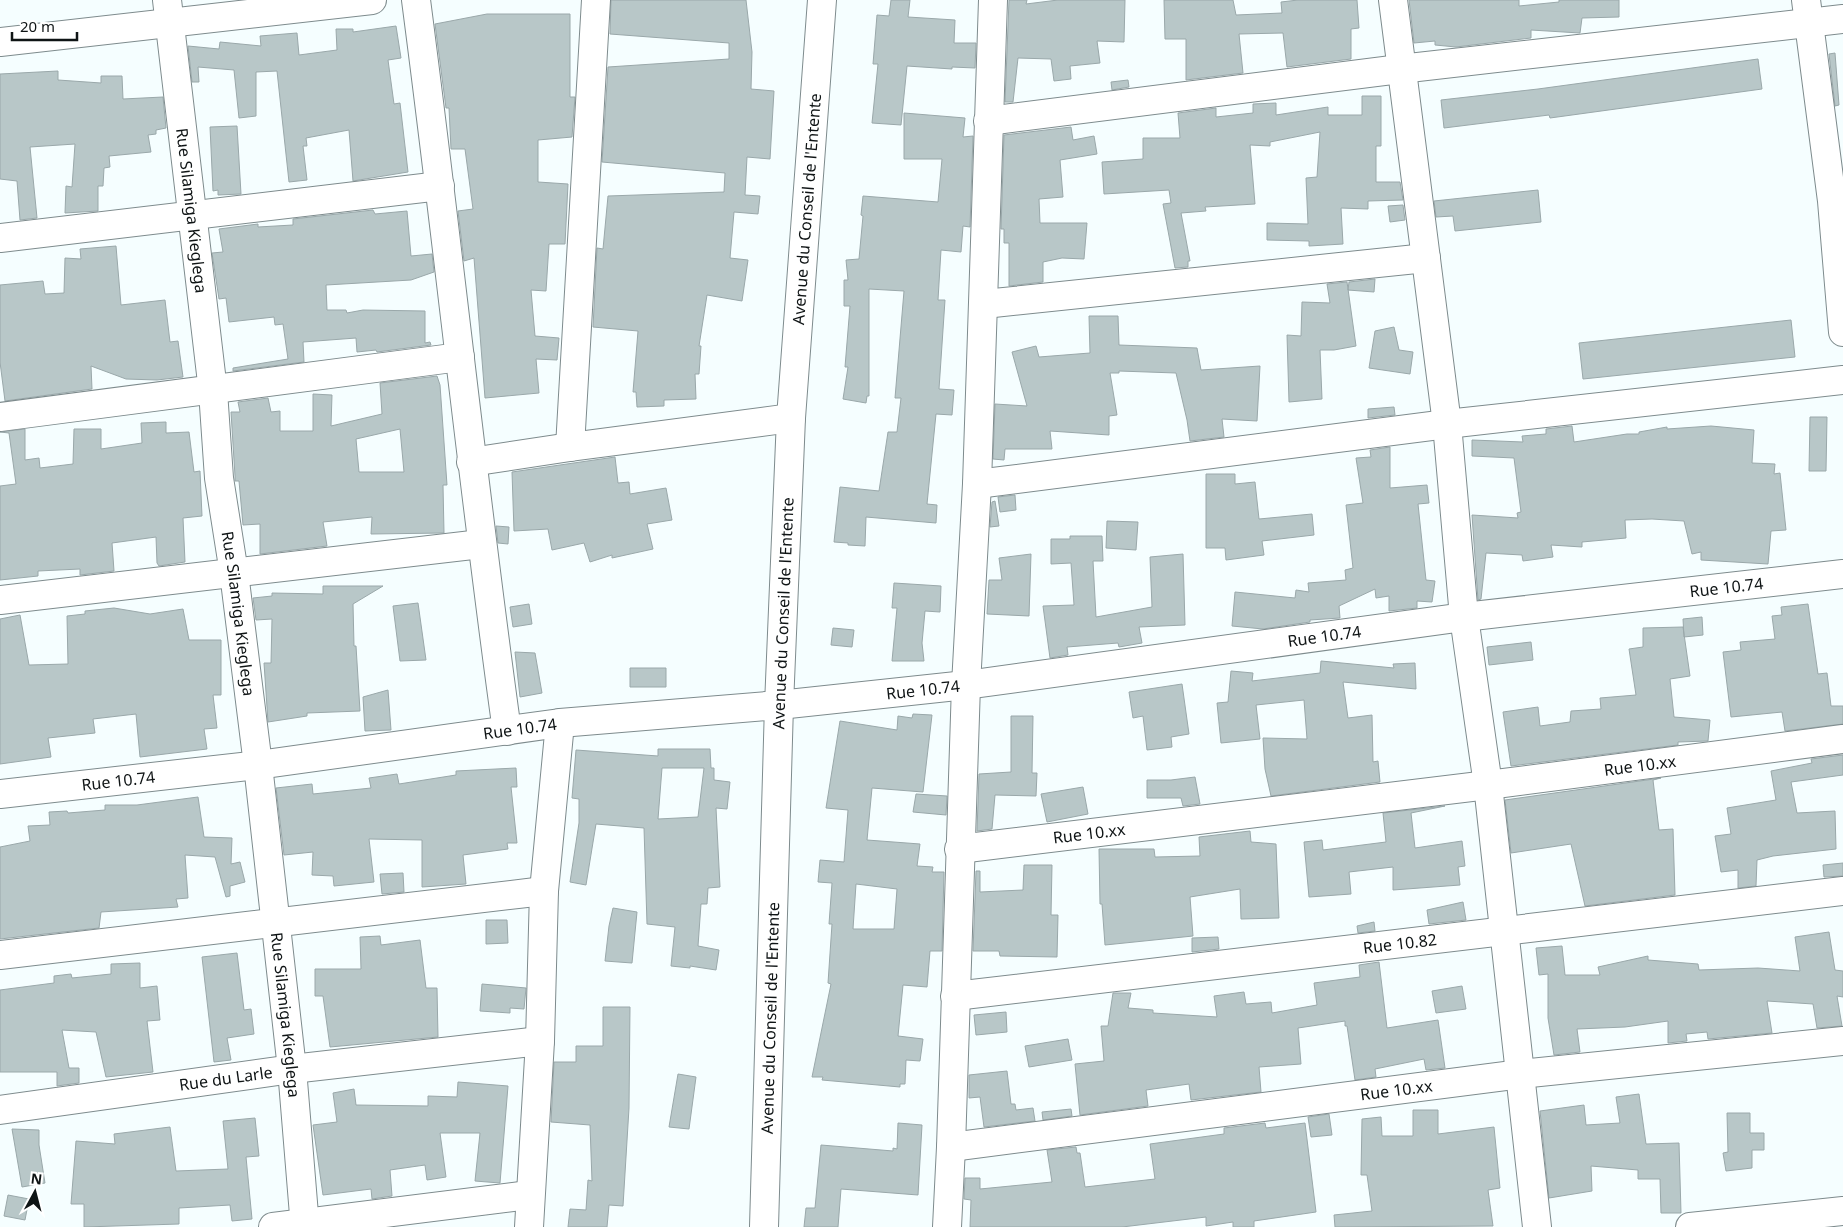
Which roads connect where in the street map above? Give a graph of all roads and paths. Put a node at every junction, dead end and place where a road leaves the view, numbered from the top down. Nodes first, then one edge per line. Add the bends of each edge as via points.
1 (372, 0) edge
2 (416, 0) edge
3 (596, 0) edge
4 (822, 0) edge
5 (993, 0) edge
6 (1393, 0) edge
7 (168, 11) edge
8 (1808, 11) edge
9 (1843, 19) edge
10 (0, 42) edge
11 (1400, 69) junction
12 (988, 121) junction
13 (440, 186) junction
14 (1838, 200) edge
15 (190, 215) junction
16 (0, 238) edge
17 (1426, 258) junction
18 (984, 304) junction
19 (1843, 332) edge
20 (460, 357) junction
21 (1843, 380) edge
22 (213, 391) junction
23 (0, 417) edge
24 (791, 418) junction
25 (1447, 424) junction
26 (570, 447) junction
27 (472, 462) junction
28 (977, 484) junction
29 (481, 544) junction
30 (234, 573) junction
31 (1843, 574) edge
32 (0, 600) edge
33 (1464, 617) junction
34 (966, 685) junction
35 (779, 705) junction
36 (560, 723) junction
37 (507, 731) junction
38 (1843, 738) edge
39 (258, 765) junction
40 (1488, 785) junction
41 (0, 794) edge
42 (960, 849) junction
43 (1843, 891) edge
44 (544, 892) junction
45 (276, 924) junction
46 (1504, 931) junction
47 (0, 955) edge
48 (955, 996) junction
49 (540, 1041) junction
50 (1843, 1041) edge
51 (292, 1069) junction
52 (1521, 1074) junction
53 (0, 1110) edge
54 (951, 1147) junction
55 (530, 1195) junction
56 (1843, 1211) edge
57 (304, 1225) edge
58 (273, 1227) edge
59 (528, 1227) edge
60 (764, 1227) edge
61 (947, 1227) edge
62 (1537, 1227) edge
63 (1690, 1227) edge

1 - 7 street
2 - 13 street
3 - 26 street
4 - 24 street, Avenue du Conseil de l'Entente
5 - 12 street
6 - 11 street
7 - 10 street
7 - 15 street, Rue Silamiga Kieglega
8 - 9 street
8 - 11 street
8 - 14 street
11 - 12 street
11 - 17 street
12 - 18 street
13 - 15 street
13 - 20 street
14 - 19 street
15 - 16 street
15 - 22 street, Rue Silamiga Kieglega
17 - 18 street
17 - 25 street
18 - 28 street
20 - 22 street
20 - 27 street
21 - 25 street
22 - 23 street
22 - 30 street, Rue Silamiga Kieglega via 218,478
24 - 26 street
24 - 35 street, Avenue du Conseil de l'Entente
25 - 28 street
25 - 33 street
26 - 27 street
27 - 29 street
28 - 34 street
29 - 30 street
29 - 37 street
30 - 32 street
30 - 39 street, Rue Silamiga Kieglega
31 - 33 street, Rue 10.74
33 - 34 street, Rue 10.74
33 - 40 street
34 - 35 street, Rue 10.74
34 - 42 street
35 - 36 street, Rue 10.74
35 - 60 street, Avenue du Conseil de l'Entente
36 - 37 street, Rue 10.74
36 - 44 street
37 - 39 street, Rue 10.74
38 - 40 street, Rue 10.xx
39 - 41 street, Rue 10.74
39 - 45 street, Rue Silamiga Kieglega
40 - 42 street, Rue 10.xx
40 - 46 street
42 - 48 street
43 - 46 street, Rue 10.82
44 - 45 street
44 - 49 street
45 - 47 street
45 - 51 street, Rue Silamiga Kieglega
46 - 48 street, Rue 10.82
46 - 52 street
48 - 54 street
49 - 51 street, Rue du Larle
49 - 55 street
50 - 52 street, Rue 10.xx
51 - 53 street, Rue du Larle
51 - 57 street, Rue Silamiga Kieglega
52 - 54 street, Rue 10.xx
52 - 62 street
54 - 61 street
55 - 57 street
55 - 59 street
56 - 63 street
57 - 58 street

